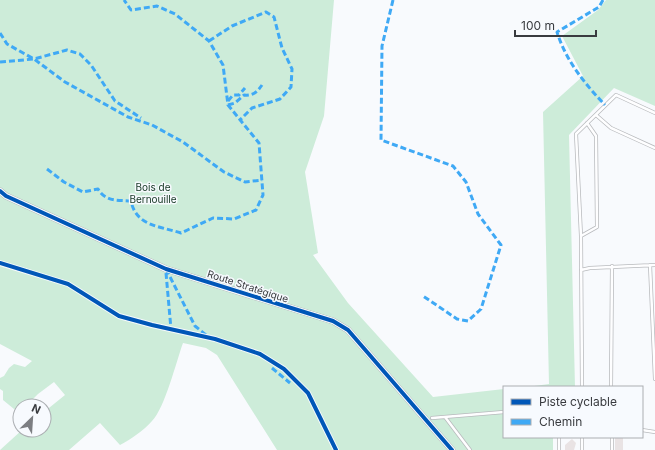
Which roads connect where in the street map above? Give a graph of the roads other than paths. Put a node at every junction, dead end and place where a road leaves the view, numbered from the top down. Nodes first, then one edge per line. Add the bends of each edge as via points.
1 (655, 112) edge
2 (596, 115) junction
3 (587, 123) junction
4 (655, 148) edge
5 (0, 191) edge
6 (581, 236) junction
7 (650, 265) junction
8 (655, 265) edge
9 (612, 266) junction
10 (581, 270) junction
11 (655, 378) edge
12 (655, 382) edge
13 (582, 386) edge
14 (611, 386) edge
15 (503, 412) edge
16 (432, 418) dead end
17 (445, 418) junction
18 (643, 430) edge
19 (655, 432) edge
20 (559, 438) edge
21 (582, 438) edge
22 (612, 438) edge
23 (452, 450) edge
24 (470, 450) edge
25 (559, 450) edge
26 (582, 450) edge
27 (612, 450) edge

1 - 2 lane via 616,95
2 - 3 lane
2 - 4 lane via 611,128
3 - 6 lane via 576,134
3 - 6 lane via 596,136 597,227
5 - 23 street, Route Stratégique via 166,269 333,321 348,330
6 - 10 lane
7 - 8 lane
7 - 9 lane
7 - 11 lane
9 - 10 lane
9 - 14 lane
10 - 13 lane
11 - 12 lane
15 - 17 lane
16 - 17 lane
17 - 24 lane
18 - 19 lane
20 - 25 lane
21 - 26 lane
22 - 27 lane

